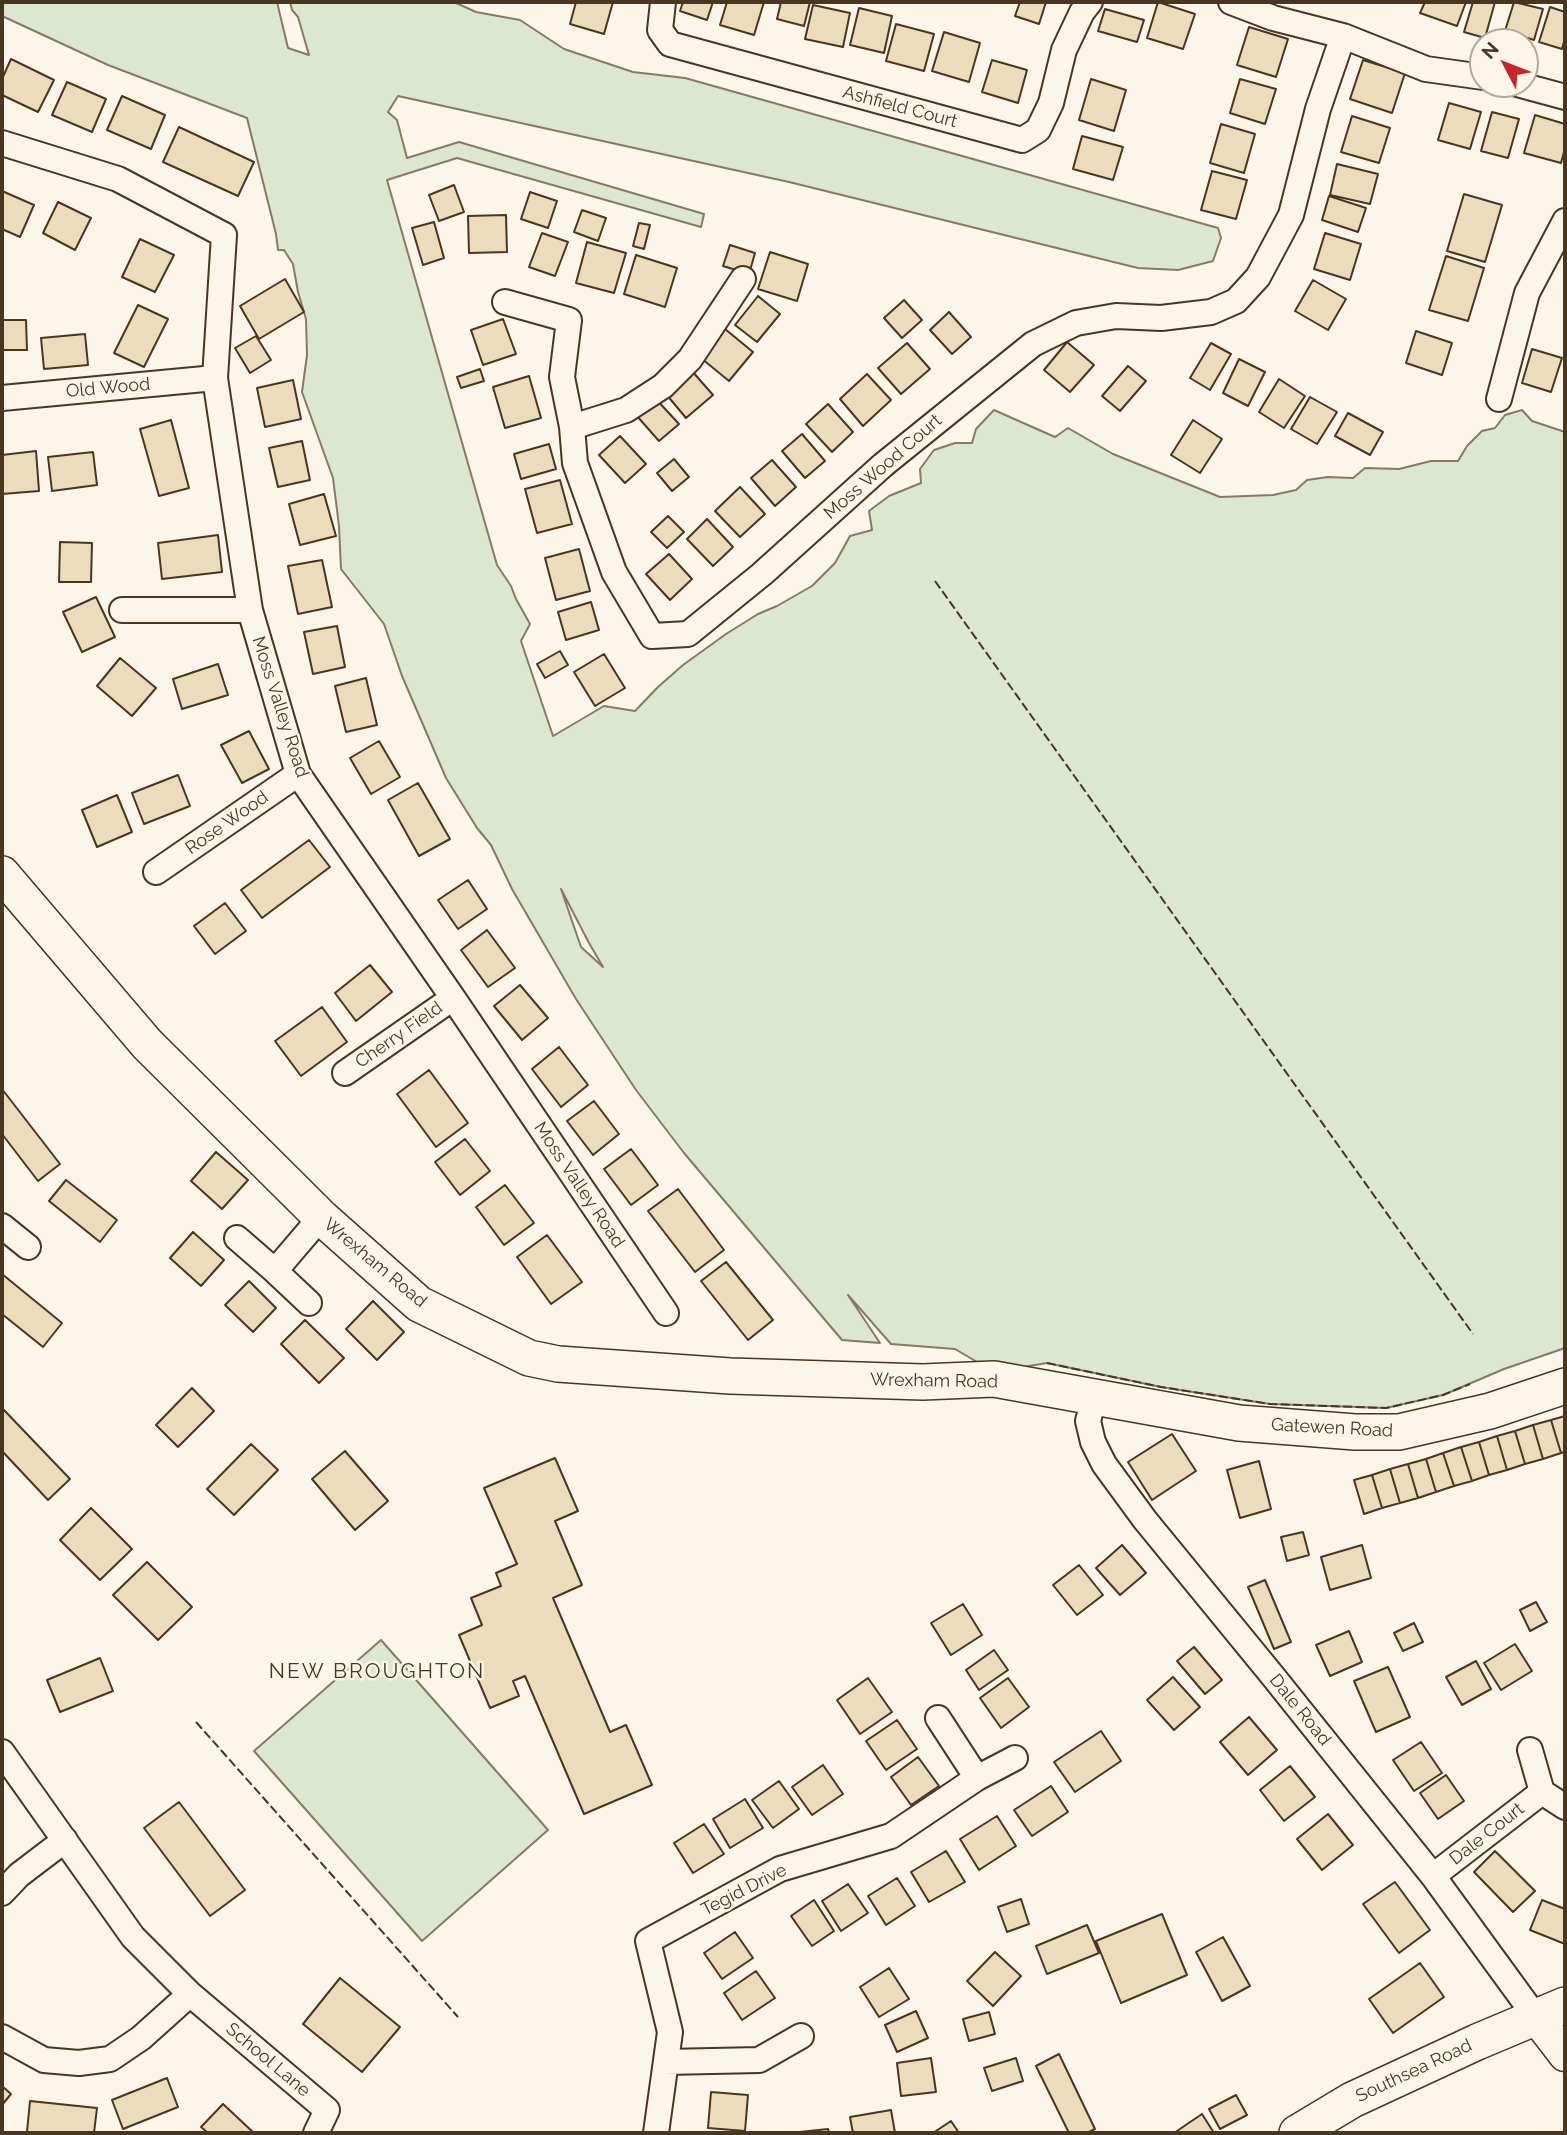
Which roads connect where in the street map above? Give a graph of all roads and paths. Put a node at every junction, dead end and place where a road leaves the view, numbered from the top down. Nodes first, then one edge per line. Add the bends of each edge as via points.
1 (663, 2) edge
2 (1090, 2) edge
3 (1231, 2) edge
4 (1343, 36) junction
5 (1469, 75) edge
6 (1539, 90) edge
7 (1565, 97) edge
8 (2, 143) edge
9 (1565, 221) edge
10 (743, 279) dead end
11 (505, 302) dead end
12 (215, 378) junction
13 (2, 398) edge
14 (1499, 398) dead end
15 (572, 427) junction
16 (122, 610) dead end
17 (250, 610) junction
18 (298, 774) junction
19 (156, 872) dead end
20 (2, 874) edge
21 (453, 998) junction
22 (345, 1073) dead end
23 (321, 1217) junction
24 (2, 1226) edge
25 (237, 1238) dead end
26 (28, 1247) dead end
27 (275, 1271) junction
28 (309, 1303) dead end
29 (666, 1313) dead end
30 (1565, 1386) edge
31 (1094, 1398) junction
32 (938, 1718) dead end
33 (1530, 1750) dead end
34 (2, 1752) edge
35 (1015, 1758) dead end
36 (976, 1778) junction
37 (1542, 1792) junction
38 (1565, 1807) edge
39 (65, 1840) junction
40 (1433, 1877) junction
41 (2, 1893) edge
42 (190, 1994) junction
43 (1550, 2010) edge
44 (801, 2036) dead end
45 (2, 2037) edge
46 (1565, 2055) edge
47 (666, 2062) junction
48 (316, 2133) edge
49 (656, 2133) edge
50 (1297, 2133) edge

1 - 2 street, Ashfield Court via 660,30 670,44 1022,140 1038,130 1051,103 1064,50
3 - 4 street
4 - 5 street via 1426,69
4 - 15 street, Moss Wood Court via 1318,109 1291,215 1258,277 1236,301 1211,312 1161,318 1116,316 1076,323 1033,344 883,465 688,634 652,636 614,572 575,463
6 - 7 street
8 - 12 street, Moss Valley Road via 118,179 224,235
9 - 14 street via 1527,293
10 - 15 street via 690,359 663,386 626,410
11 - 15 street, Moss Wood Court via 569,320 562,377
12 - 13 street, Old Wood
12 - 17 street, Moss Valley Road
16 - 17 street
17 - 18 street, Moss Valley Road
18 - 19 street, Rose Wood
18 - 21 street, Moss Valley Road
20 - 23 main road, Wrexham Road via 147,1044
21 - 22 street, Cherry Field
21 - 29 street, Moss Valley Road
23 - 27 street
23 - 31 main road, Wrexham Road via 419,1304 529,1358 730,1376 923,1382 994,1379
24 - 26 street
25 - 27 street
27 - 28 street
30 - 31 main road, Gatewen Road via 1490,1411 1399,1432 1239,1423
31 - 40 street, Dale Road via 1088,1421 1104,1464
32 - 36 street
33 - 37 street, Dale Court
34 - 39 street, School Lane
35 - 36 street, Tegid Drive
36 - 47 street, Tegid Drive via 891,1836 780,1869 648,1941 670,2032
37 - 38 street, Dale Court
37 - 40 street, Dale Court
39 - 41 street
39 - 42 street, School Lane via 133,1937
40 - 43 street, Dale Road
42 - 45 street via 110,2059 79,2063 44,2060
42 - 48 street, School Lane via 327,2110
43 - 46 street
43 - 50 main road, Southsea Road via 1352,2100
44 - 47 street via 759,2060
47 - 49 street, Tegid Drive

